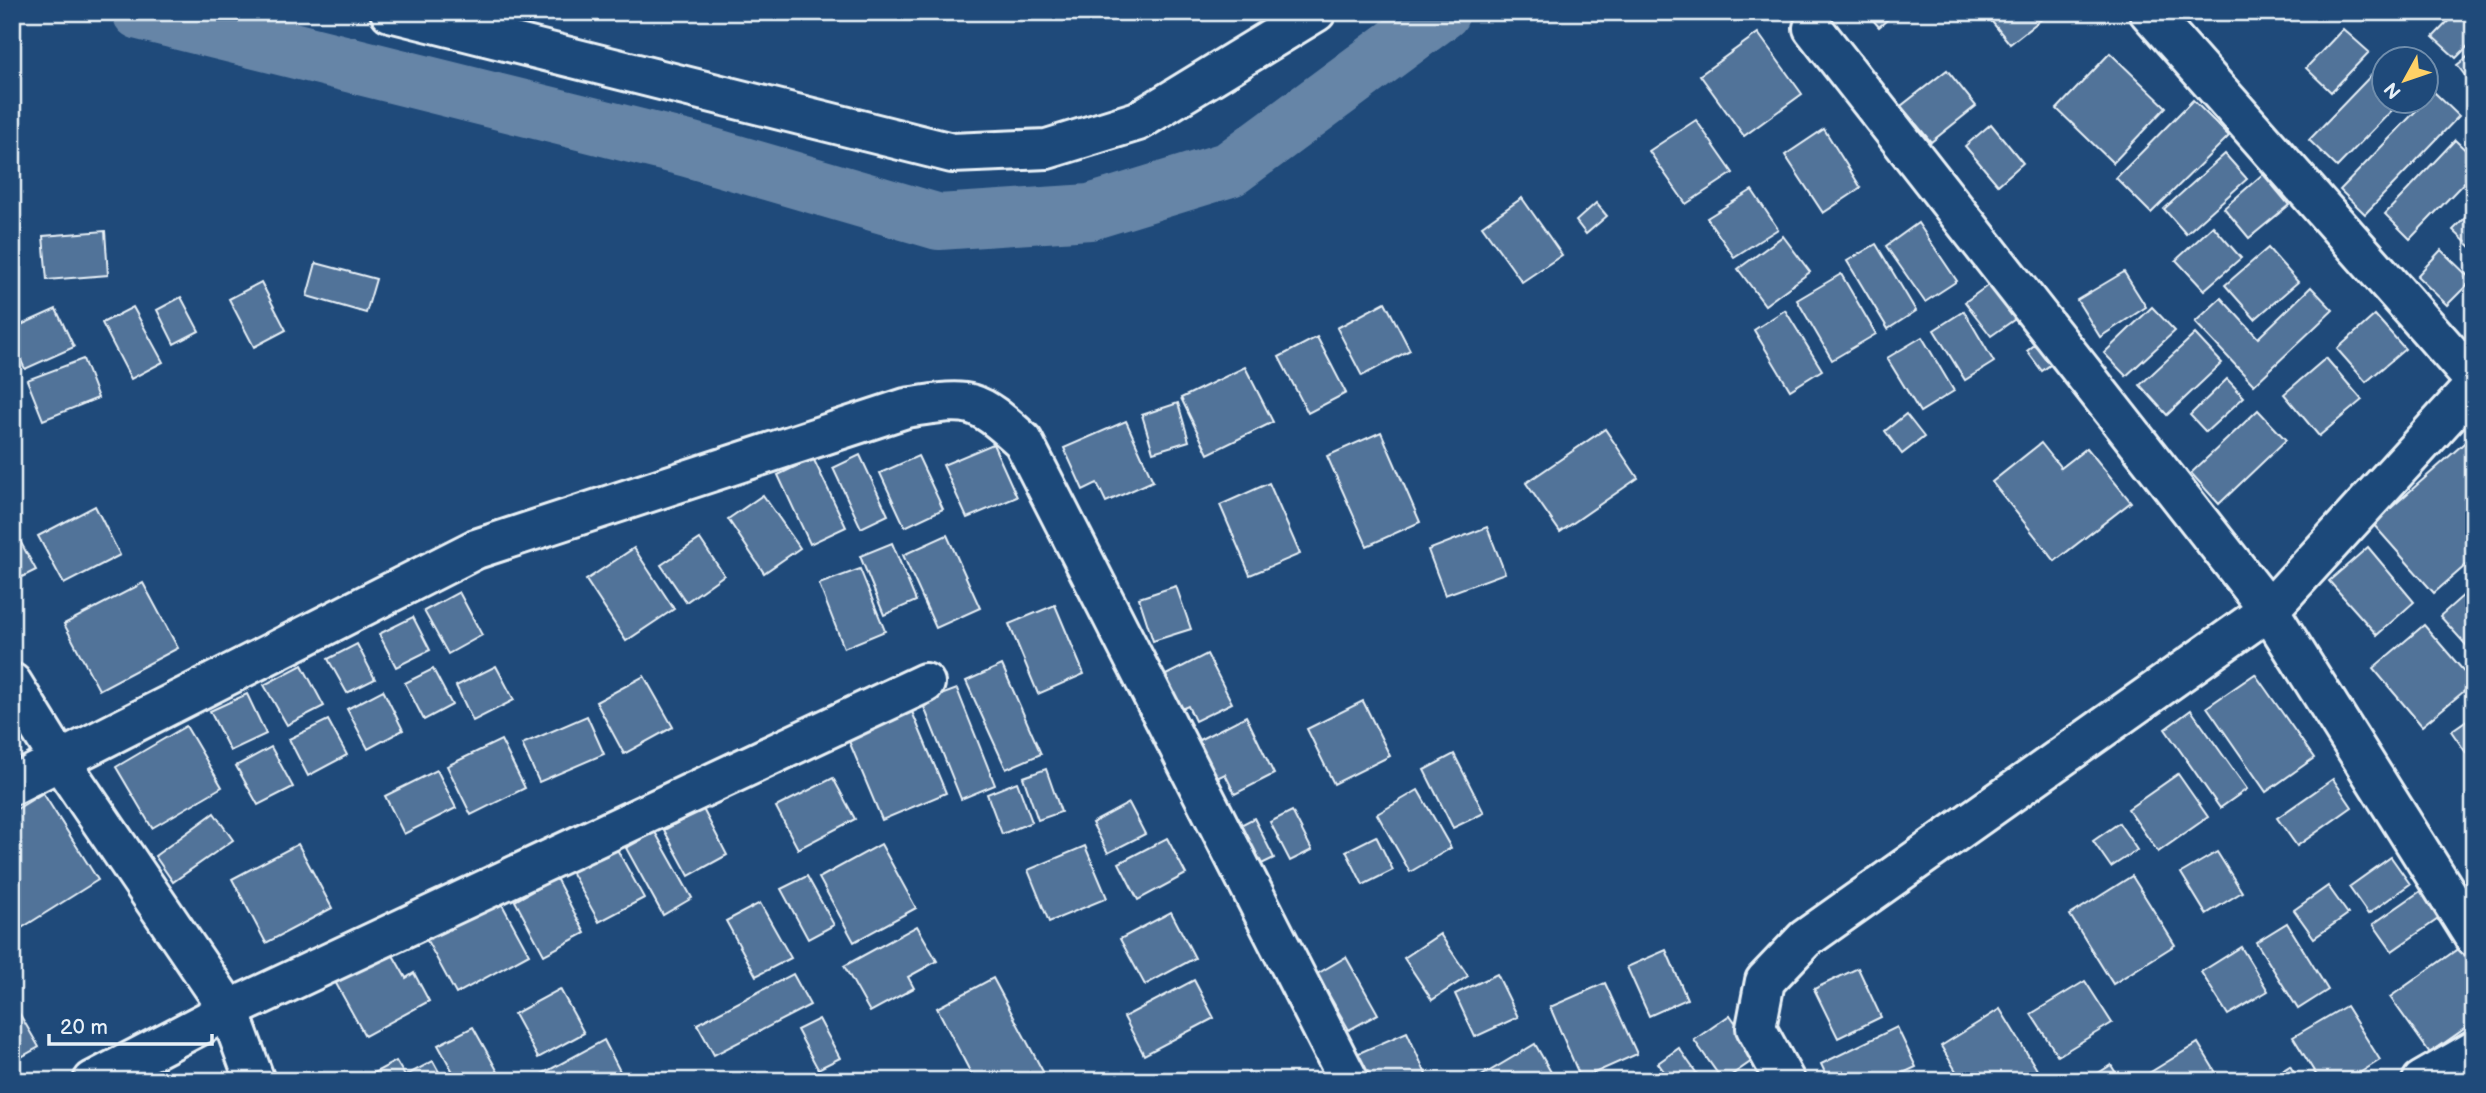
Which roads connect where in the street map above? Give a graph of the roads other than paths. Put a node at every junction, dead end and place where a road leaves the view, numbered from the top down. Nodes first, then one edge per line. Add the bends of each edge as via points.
1 (390, 12) edge
2 (1316, 12) edge
3 (2150, 12) edge
4 (1813, 28) dead end
5 (2474, 380) edge
6 (2474, 386) edge
7 (2269, 610) junction
8 (12, 683) edge
9 (925, 683) dead end
10 (60, 761) junction
11 (12, 785) edge
12 (2474, 937) edge
13 (229, 1010) junction
14 (2474, 1051) edge
15 (93, 1081) edge
16 (255, 1081) edge
17 (1349, 1081) edge
18 (1785, 1081) edge
19 (2422, 1081) edge

1 - 2 street via 952,153 1047,149 1138,121
3 - 5 street
4 - 7 street
6 - 7 street
7 - 12 street
7 - 18 street via 1805,939 1765,981 1756,1028
8 - 10 street
9 - 13 street
10 - 11 street
10 - 13 street
10 - 17 street via 476,550 906,408 959,400 989,410 1023,441
13 - 15 street
13 - 16 street
14 - 19 street

